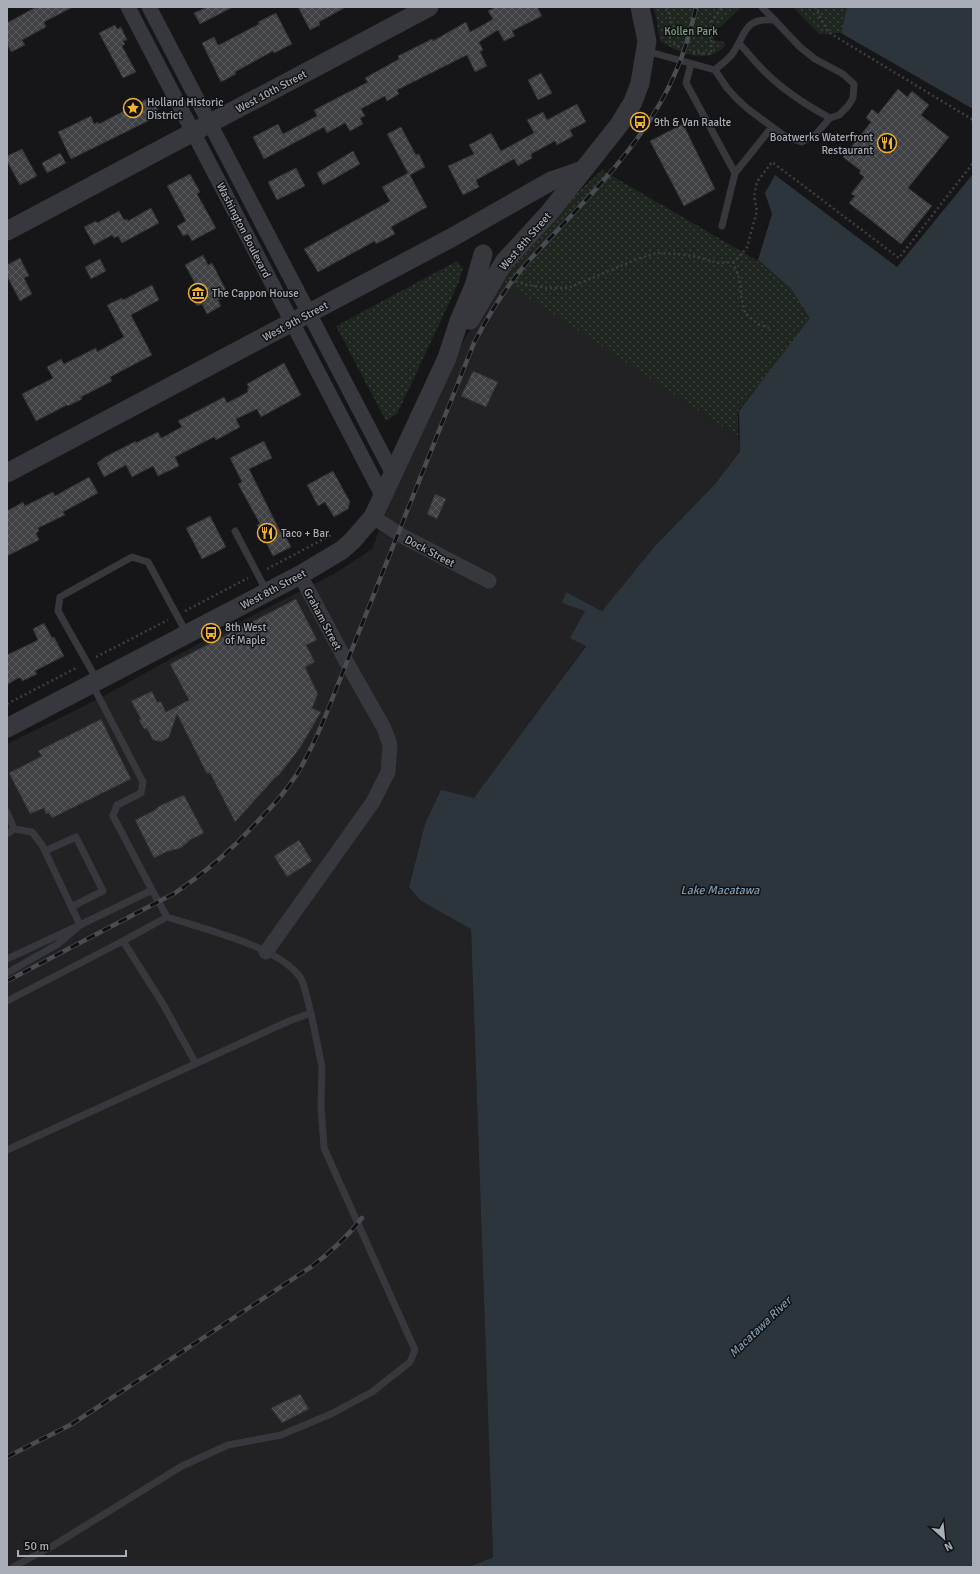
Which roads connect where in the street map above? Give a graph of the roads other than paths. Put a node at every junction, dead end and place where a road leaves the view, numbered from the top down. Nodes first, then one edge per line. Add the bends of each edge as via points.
1 (128, 7) edge
2 (149, 7) edge
3 (429, 7) edge
4 (640, 7) edge
5 (762, 7) edge
6 (775, 20) junction
7 (739, 43) junction
8 (646, 51) junction
9 (691, 64) junction
10 (715, 70) junction
11 (830, 118) junction
12 (772, 127) junction
13 (201, 128) junction
14 (583, 170) junction
15 (735, 173) junction
16 (722, 226) dead end
17 (7, 231) edge
18 (451, 238) junction
19 (483, 254) junction
20 (506, 271) junction
21 (309, 314) junction
22 (292, 323) junction
23 (447, 358) junction
24 (7, 473) edge
25 (393, 474) junction
26 (383, 497) junction
27 (373, 517) junction
28 (235, 531) dead end
29 (300, 575) junction
30 (489, 581) dead end
31 (267, 593) junction
32 (187, 634) junction
33 (95, 683) junction
34 (7, 728) edge
35 (7, 812) edge
36 (14, 829) junction
37 (7, 834) edge
38 (45, 851) junction
39 (152, 890) junction
40 (71, 907) junction
41 (167, 917) junction
42 (80, 925) junction
43 (123, 941) junction
44 (266, 952) junction
45 (7, 959) edge
46 (7, 973) edge
47 (7, 1001) edge
48 (311, 1012) junction
49 (196, 1064) junction
50 (7, 1150) edge
51 (13, 1567) edge

1 - 13 street, Washington Boulevard
2 - 13 street, Washington Boulevard
3 - 13 street, West 10th Street
4 - 8 street, West 8th Street via 647,41
5 - 6 lane
6 - 7 lane via 762,19 749,26
6 - 11 lane via 800,47 843,74 854,84 853,98 848,106 839,115
7 - 10 lane via 732,55
7 - 11 lane via 785,90
8 - 9 lane
8 - 14 street, West 8th Street via 642,76 633,102 619,125
9 - 10 lane
9 - 15 lane via 686,83
10 - 12 lane via 738,100
11 - 12 lane via 816,134 802,142 786,137
12 - 15 lane
13 - 17 street, West 10th Street
13 - 21 street, Washington Boulevard
13 - 22 street, Washington Boulevard
14 - 18 street, West 9th Street via 551,181
14 - 20 street, West 8th Street
15 - 16 lane
18 - 19 street via 469,243
18 - 21 street, West 9th Street
19 - 20 street
19 - 23 street, West 8th Street
20 - 23 street, West 8th Street
21 - 22 street, West 9th Street
21 - 25 street, Washington Boulevard
22 - 24 street, West 9th Street
22 - 26 street, Washington Boulevard
23 - 25 street, West 8th Street
25 - 26 street, West 8th Street
26 - 27 street, West 8th Street
27 - 29 street, West 8th Street via 342,550
27 - 30 street, Dock Street via 404,537
28 - 31 lane
29 - 31 street, West 8th Street
29 - 44 street, Graham Street via 384,728 390,745 388,772 373,802
31 - 32 street, West 8th Street
32 - 33 street, West 8th Street
32 - 33 lane via 148,562 132,557 60,597 58,611 87,662
33 - 34 street, West 8th Street
33 - 39 lane via 143,782 141,792 117,805 113,816
35 - 36 lane
36 - 37 lane
36 - 38 lane via 32,832
38 - 40 lane
38 - 40 lane via 76,837 103,891
39 - 41 lane
39 - 42 lane
40 - 42 lane
41 - 43 lane
41 - 44 lane
42 - 45 lane
42 - 46 lane via 58,944
43 - 47 lane
43 - 49 lane
44 - 48 lane via 285,963 301,978
48 - 49 lane
48 - 51 lane via 322,1067 324,1148 415,1350 410,1362 372,1392 331,1414 281,1435 228,1445 182,1466 51,1547
49 - 50 lane

